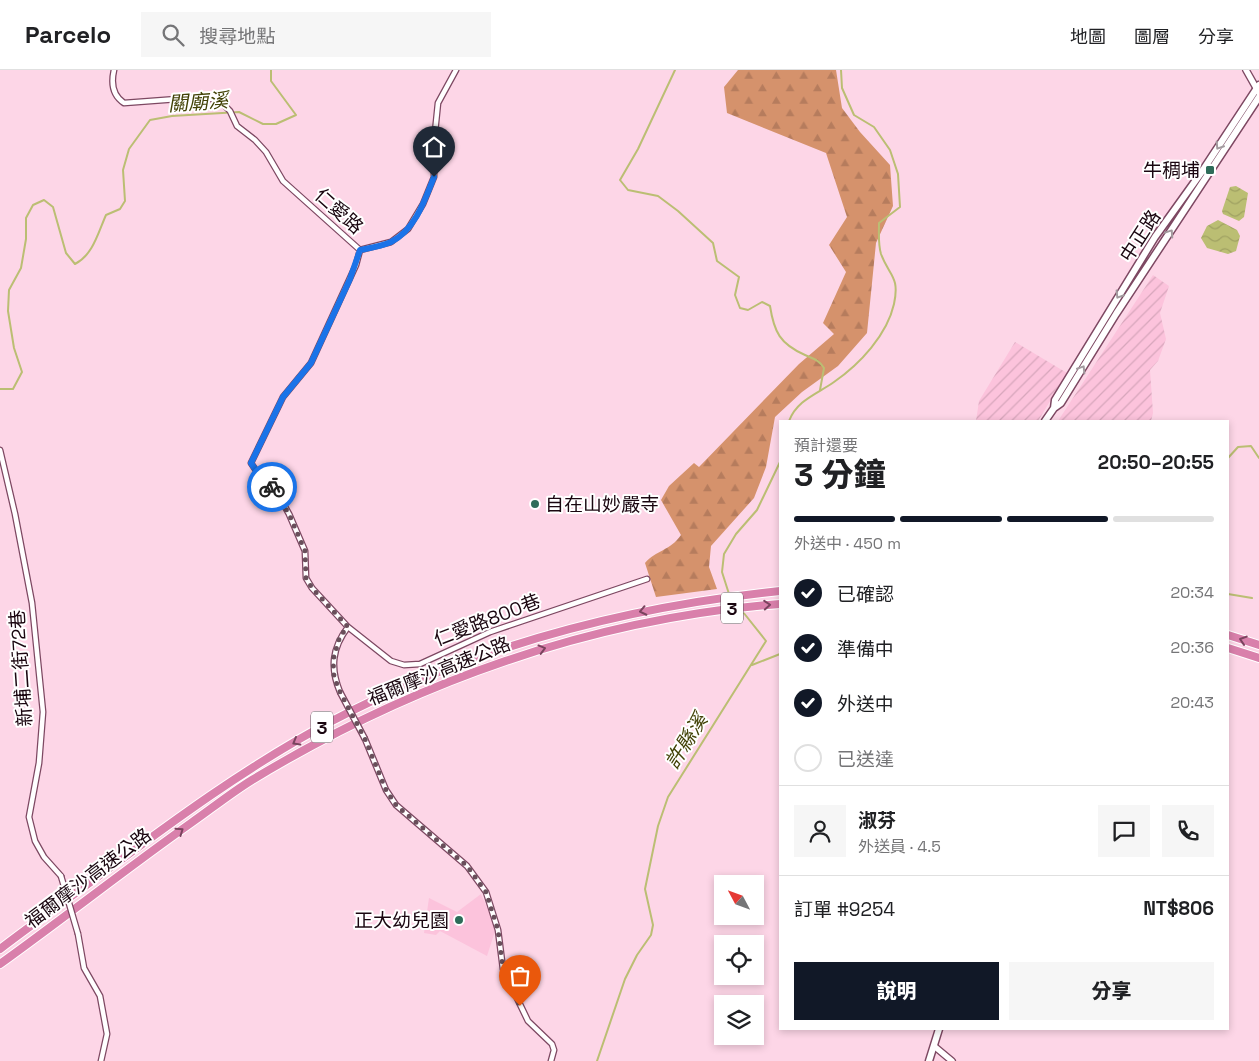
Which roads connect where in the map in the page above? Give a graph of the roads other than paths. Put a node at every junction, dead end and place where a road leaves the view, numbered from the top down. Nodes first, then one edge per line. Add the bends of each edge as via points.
1 (114, 70) edge
2 (456, 70) edge
3 (1246, 70) edge
4 (1258, 89) edge
5 (1259, 98) edge
6 (360, 250) junction
7 (1054, 408) junction
8 (1046, 420) edge
9 (0, 450) edge
10 (647, 579) dead end
11 (779, 592) edge
12 (779, 604) edge
13 (348, 627) junction
14 (1229, 635) edge
15 (1259, 645) edge
16 (1229, 648) edge
17 (1259, 658) edge
18 (0, 949) edge
19 (0, 964) edge
20 (939, 1030) edge
21 (934, 1046) junction
22 (101, 1061) edge
23 (551, 1061) edge
24 (930, 1061) edge
25 (952, 1061) edge

1 - 6 street, 仁愛路 via 114,91 124,103 162,98 214,99 230,112 236,126 266,152 283,181
2 - 6 street via 438,103 434,177 423,204 408,229 391,242
3 - 4 street
4 -> 7 main road, 中正路 via 1155,237 1055,400
7 -> 5 main road, 中正路 via 1061,403
6 - 13 street, 仁愛路 via 311,363 283,397 251,463 279,496 289,514 305,551 306,578
7 - 8 main road, 中正路
9 - 22 street, 新埔二街72巷, bridge via 32,603 43,712 39,763 29,817 40,849 61,876 84,968 100,996 107,1034
10 - 13 street, 仁愛路800巷 via 490,632 420,664 404,665 391,661
11 -> 18 highway, 福爾摩沙高速公路 / 3 via 691,602 593,623 497,651 403,687 332,721 243,773
19 -> 12 highway, 福爾摩沙高速公路 / 3 via 107,882 250,781 344,728 430,688 535,650 627,627 732,608
13 - 23 street, bridge via 338,642 333,660 334,677 340,692 396,805 462,861 486,892 498,930 503,969 528,1021 552,1044
15 -> 14 highway
16 - 17 highway
20 - 21 main road
21 - 24 main road
21 - 25 street

